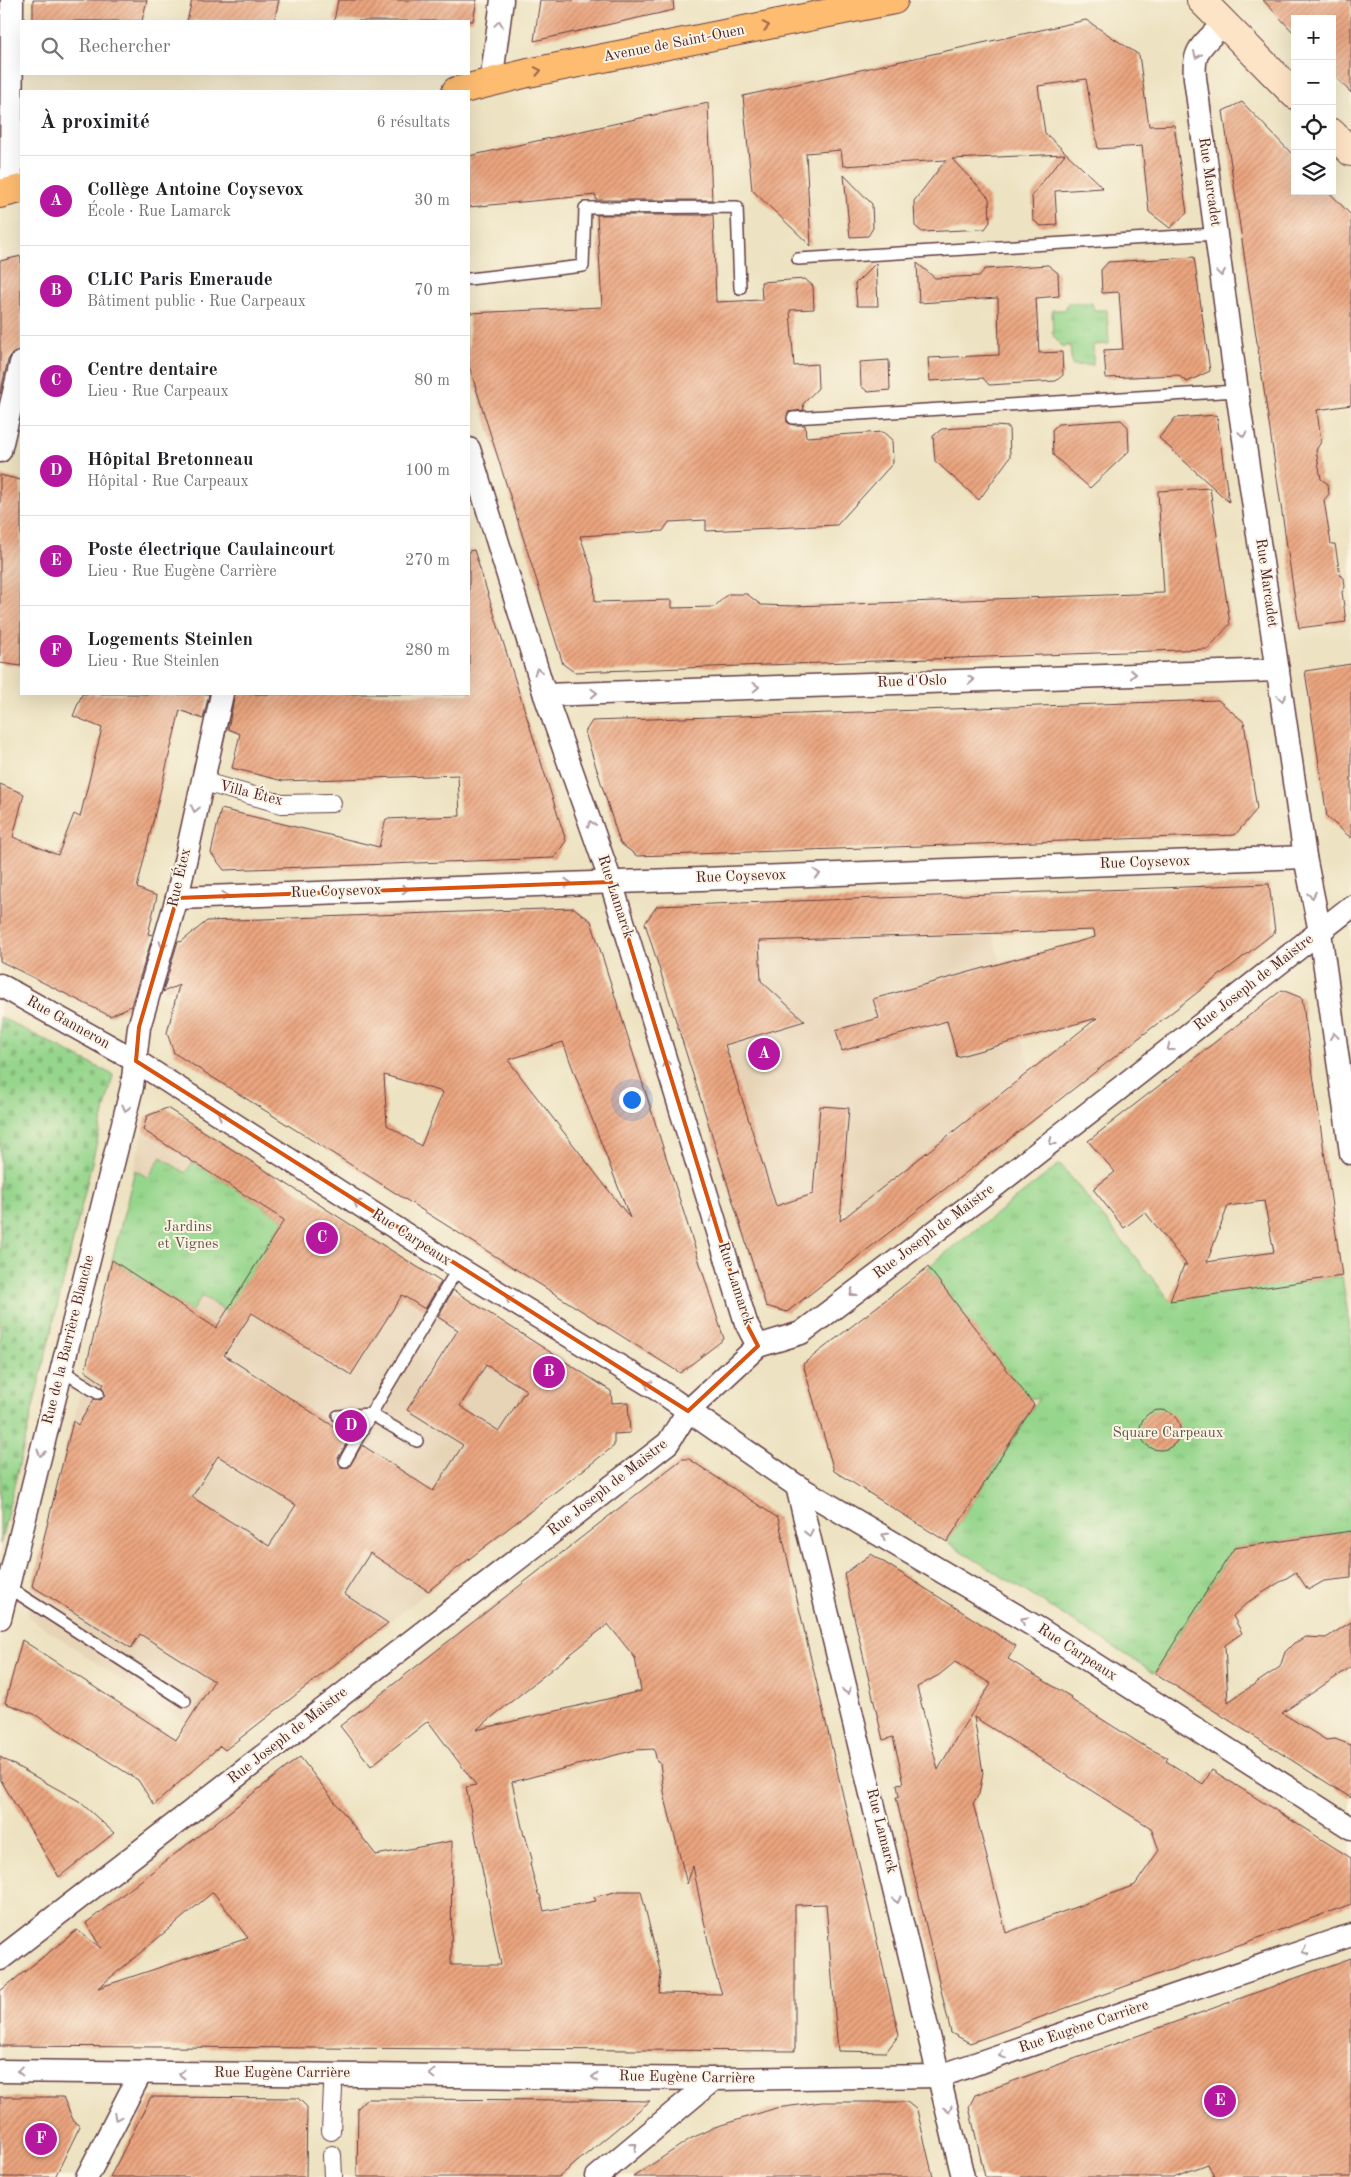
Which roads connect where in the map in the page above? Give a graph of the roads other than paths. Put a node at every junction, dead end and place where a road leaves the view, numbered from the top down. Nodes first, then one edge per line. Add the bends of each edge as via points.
1 (12, 0) edge
2 (502, 0) edge
3 (894, 0) edge
4 (1201, 0) edge
5 (1224, 22) junction
6 (491, 84) junction
7 (461, 90) edge
8 (1291, 91) edge
9 (1336, 137) edge
10 (1351, 152) edge
11 (11, 191) edge
12 (1216, 234) junction
13 (798, 259) dead end
14 (470, 280) edge
15 (740, 288) dead end
16 (20, 367) edge
17 (1237, 392) junction
18 (793, 418) dead end
19 (0, 451) edge
20 (470, 452) edge
21 (1278, 670) junction
22 (222, 695) edge
23 (545, 695) junction
24 (201, 781) junction
25 (332, 803) dead end
26 (1305, 857) junction
27 (611, 882) junction
28 (177, 898) junction
29 (1351, 907) edge
30 (1320, 932) junction
31 (0, 985) edge
32 (136, 1061) junction
33 (1351, 1153) edge
34 (458, 1268) junction
35 (758, 1346) junction
36 (62, 1370) junction
37 (98, 1393) dead end
38 (688, 1411) junction
39 (371, 1414) junction
40 (338, 1416) dead end
41 (417, 1441) dead end
42 (345, 1461) dead end
43 (797, 1486) junction
44 (8, 1587) junction
45 (0, 1618) edge
46 (185, 1701) dead end
47 (1351, 1828) edge
48 (1351, 1935) edge
49 (0, 1959) edge
50 (0, 2071) edge
51 (140, 2074) junction
52 (940, 2076) junction
53 (714, 2079) junction
54 (333, 2088) dead end
55 (331, 2131) dead end
56 (332, 2155) dead end
57 (87, 2177) edge
58 (333, 2177) edge
59 (597, 2177) edge
60 (963, 2177) edge

1 - 11 street
6 -> 2 street
6 -> 3 main road, Avenue de Saint-Ouen via 528,73
4 - 5 main road
5 - 8 main road
5 -> 12 street, Rue Marcadet via 1198,50 1193,61
6 - 7 main road, Avenue de Saint-Ouen
9 - 10 main road
12 - 13 lane
12 -> 17 street, Rue Marcadet
14 - 15 lane via 583,266 585,208 737,207
16 - 19 street
17 - 18 lane
17 -> 21 street, Rue Marcadet
23 -> 20 street, Rue Lamarck
23 -> 21 street, Rue d'Oslo
21 -> 26 street, Rue Marcadet
22 - 24 street, Rue Étex
27 -> 23 street, Rue Lamarck
24 - 25 street, Villa Étex via 282,804
24 -> 28 street, Rue Étex
27 -> 26 street, Rue Coysevox
26 -> 30 street, Rue Marcadet
28 -> 27 street, Rue Coysevox
35 -> 27 street, Rue Lamarck via 746,1323
28 -> 32 street, Rue Étex via 139,1027
29 - 30 street, Rue Joseph de Maistre
33 -> 30 street, Rue Marcadet
30 -> 35 street, Rue Joseph de Maistre via 981,1197 801,1332
31 - 32 street, Rue Ganneron
34 -> 32 street, Rue Carpeaux
32 -> 36 street, Rue de la Barrière Blanche
38 -> 34 street, Rue Carpeaux
34 - 39 lane
35 - 38 street, Rue Joseph de Maistre
36 - 37 lane
36 -> 44 street, Rue de la Barrière Blanche
38 - 43 street, Rue Carpeaux
38 - 49 street, Rue Joseph de Maistre via 668,1443
39 - 40 lane
39 - 41 lane
39 - 42 lane
47 -> 43 street, Rue Carpeaux via 999,1605
43 -> 52 street, Rue Lamarck
44 - 45 street, Rue de la Barrière Blanche
44 - 46 lane
48 -> 52 street, Rue Eugène Carrière
51 -> 50 street, Rue Eugène Carrière
53 -> 51 street, Rue Eugène Carrière via 334,2073
51 -> 57 street
52 - 53 street, Rue Eugène Carrière
52 -> 60 street, Rue Lamarck
59 -> 53 street
54 - 55 street
56 - 58 street

